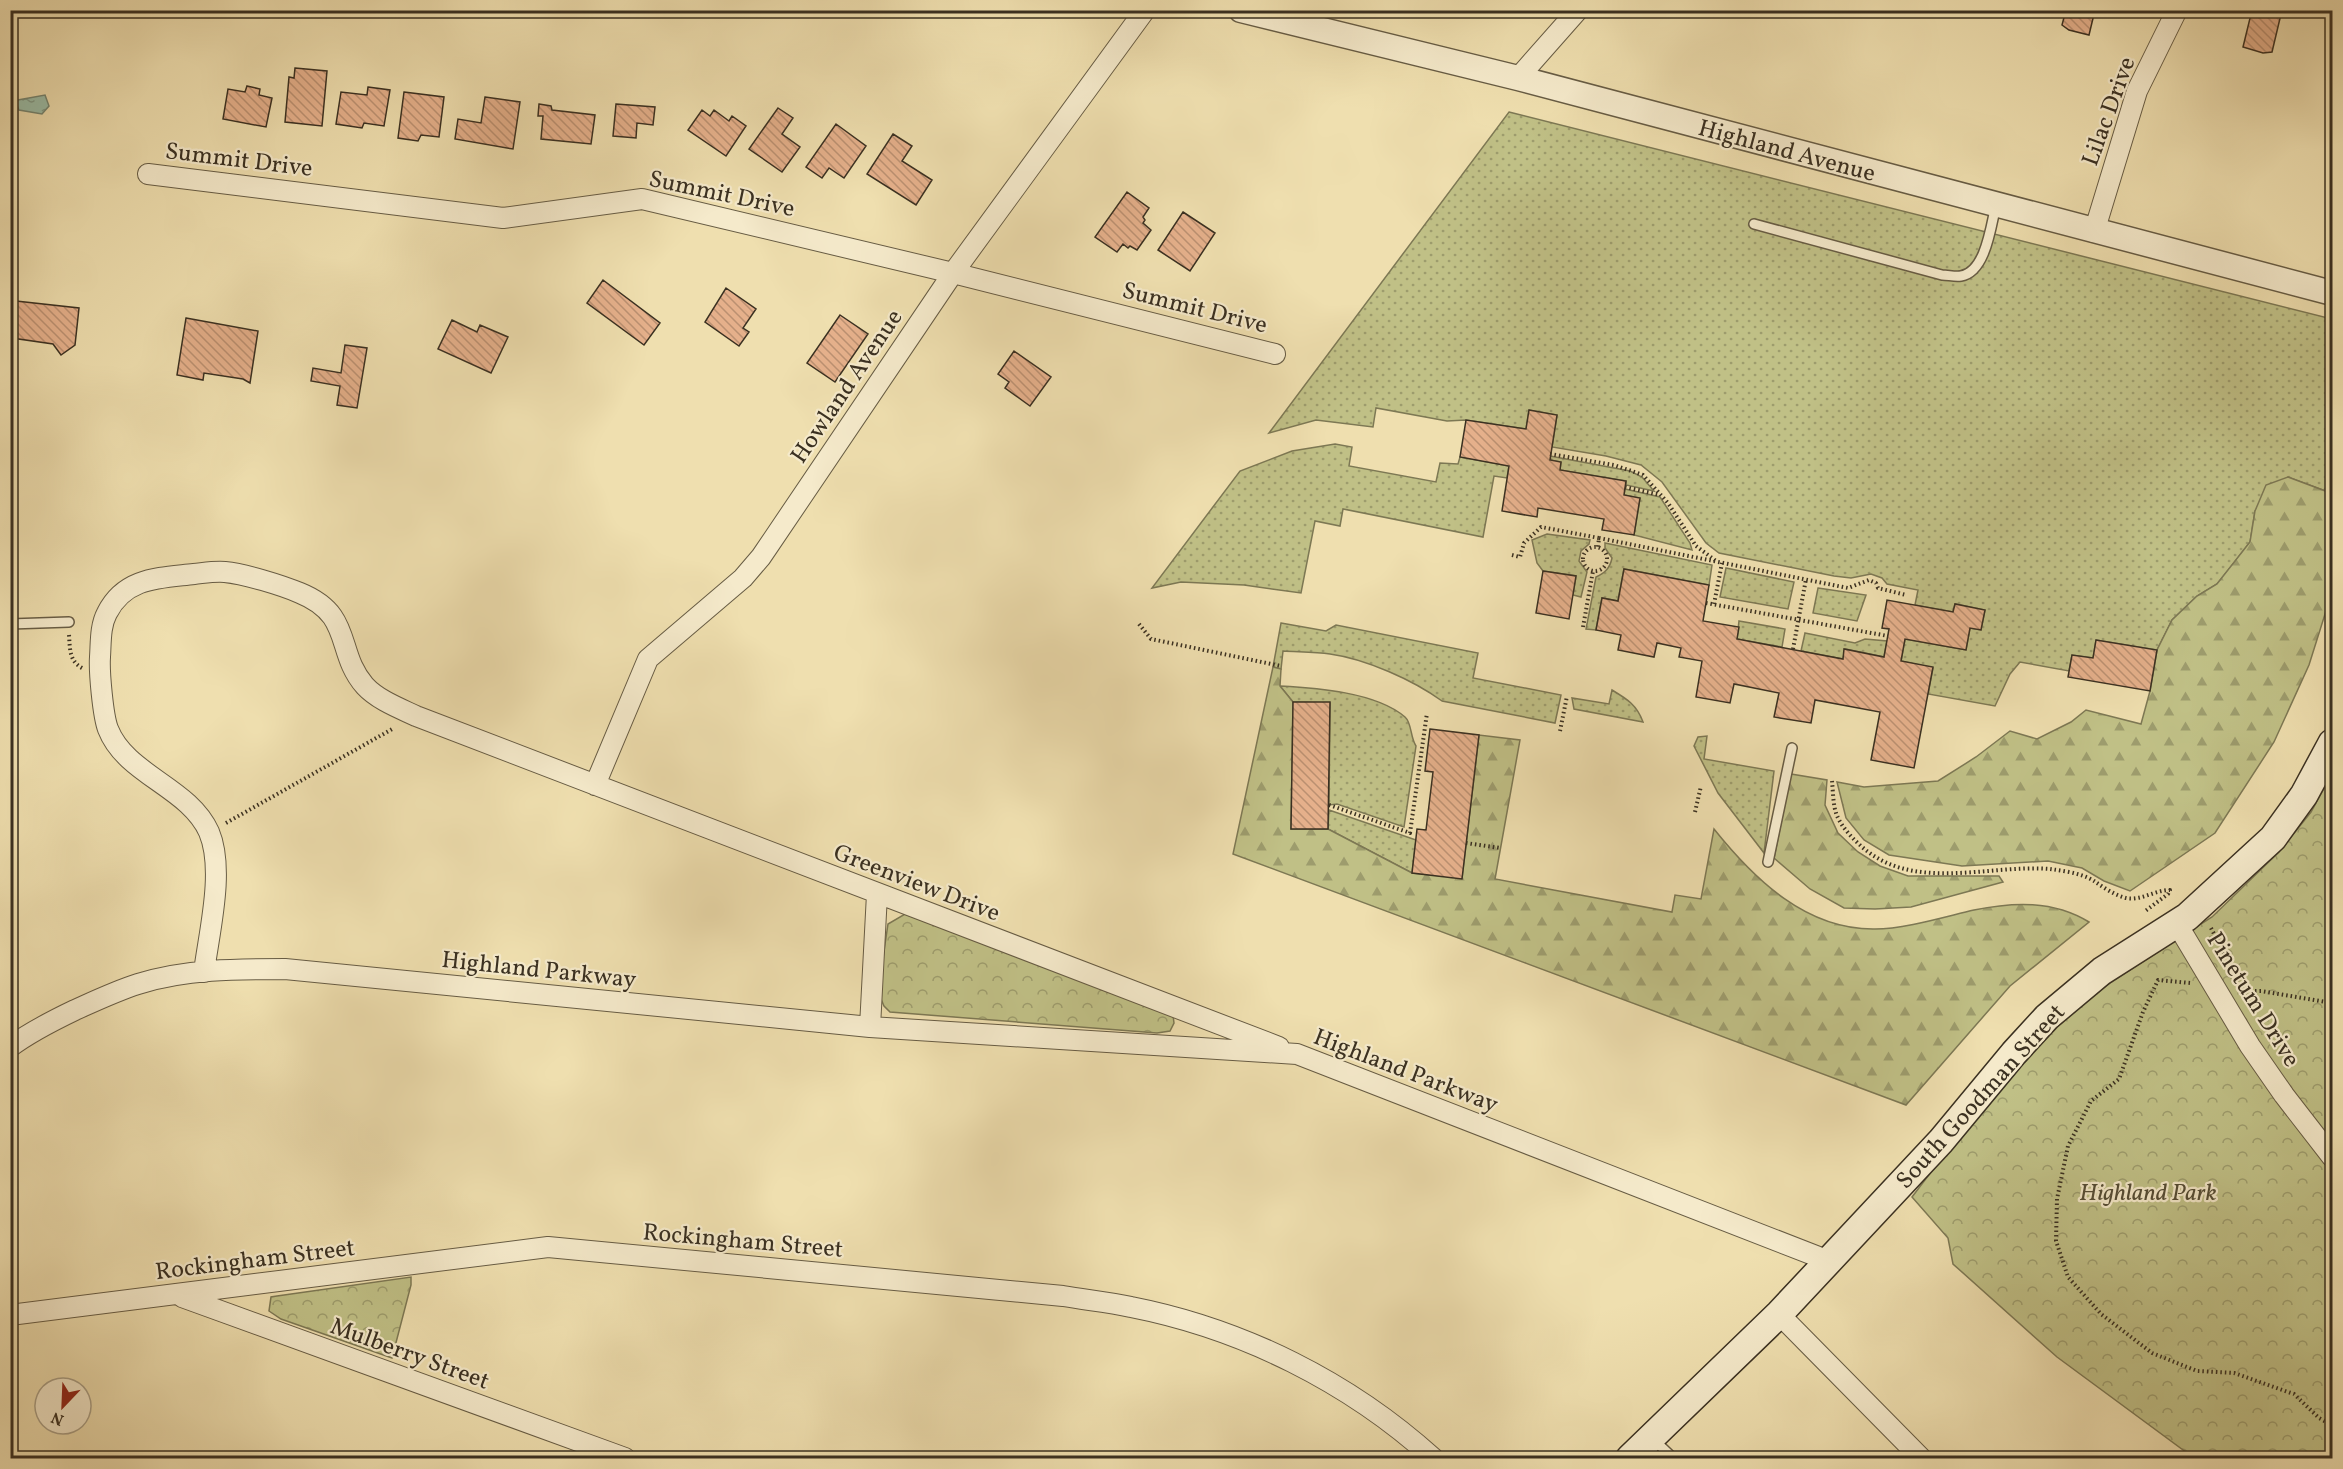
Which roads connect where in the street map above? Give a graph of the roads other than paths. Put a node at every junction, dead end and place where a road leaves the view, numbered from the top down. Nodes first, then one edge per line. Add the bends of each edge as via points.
1 (1145, 10) edge
2 (1240, 10) edge
3 (1578, 10) edge
4 (2177, 10) edge
5 (1518, 78) junction
6 (148, 174) dead end
7 (1996, 205) junction
8 (1754, 224) dead end
9 (2094, 232) junction
10 (953, 273) junction
11 (2332, 293) edge
12 (1275, 354) dead end
13 (69, 622) road end
14 (10, 624) edge
15 (2332, 743) edge
16 (1792, 748) dead end
17 (595, 785) junction
18 (1768, 862) dead end
19 (877, 894) junction
20 (2177, 924) junction
21 (204, 972) junction
22 (870, 1027) junction
23 (10, 1047) edge
24 (1297, 1054) junction
25 (2332, 1157) edge
26 (1829, 1261) junction
27 (178, 1295) junction
28 (1779, 1314) junction
29 (10, 1315) edge
30 (1652, 1437) junction
31 (625, 1458) edge
32 (1433, 1458) edge
33 (1630, 1458) edge
34 (1673, 1458) edge
35 (1921, 1458) edge

1 - 10 street, Howland Avenue
2 - 5 street, Highland Avenue
3 - 5 street
4 - 9 street, Lilac Drive via 2137,92
5 - 7 street, Highland Avenue
6 - 10 street, Summit Drive via 503,218 642,199
7 - 8 lane via 1980,262 1971,272 1960,276 1942,275
7 - 9 street, Highland Avenue
9 - 11 street, Highland Avenue
10 - 12 street, Summit Drive
10 - 17 street, Howland Avenue via 761,557 743,578 648,659
13 - 14 lane
15 - 20 main road, South Goodman Street via 2304,795 2273,838
16 - 18 lane
17 - 19 street, Greenview Drive
17 - 21 street, Greenview Drive via 387,702 366,686 354,668 339,625 323,606 300,593 225,572 147,579 129,588 107,613 99,670 108,729 122,750 194,810 209,832 215,888
19 - 22 street
19 - 24 street, Greenview Drive
20 - 25 street, Pinetum Drive via 2250,1046
20 - 26 main road, South Goodman Street via 2102,971 2047,1017 1941,1141
21 - 22 street, Highland Parkway via 285,969
21 - 23 street, Highland Parkway via 140,983 107,995
22 - 24 street, Highland Parkway
24 - 26 street, Highland Parkway
26 - 28 main road, South Goodman Street
27 - 29 street, Rockingham Street
27 - 31 street, Mulberry Street
27 - 32 street, Rockingham Street via 548,1247 1063,1296 1197,1323 1257,1345 1364,1403
28 - 30 main road, South Goodman Street
28 - 35 street
30 - 33 main road, South Goodman Street
30 - 34 lane

